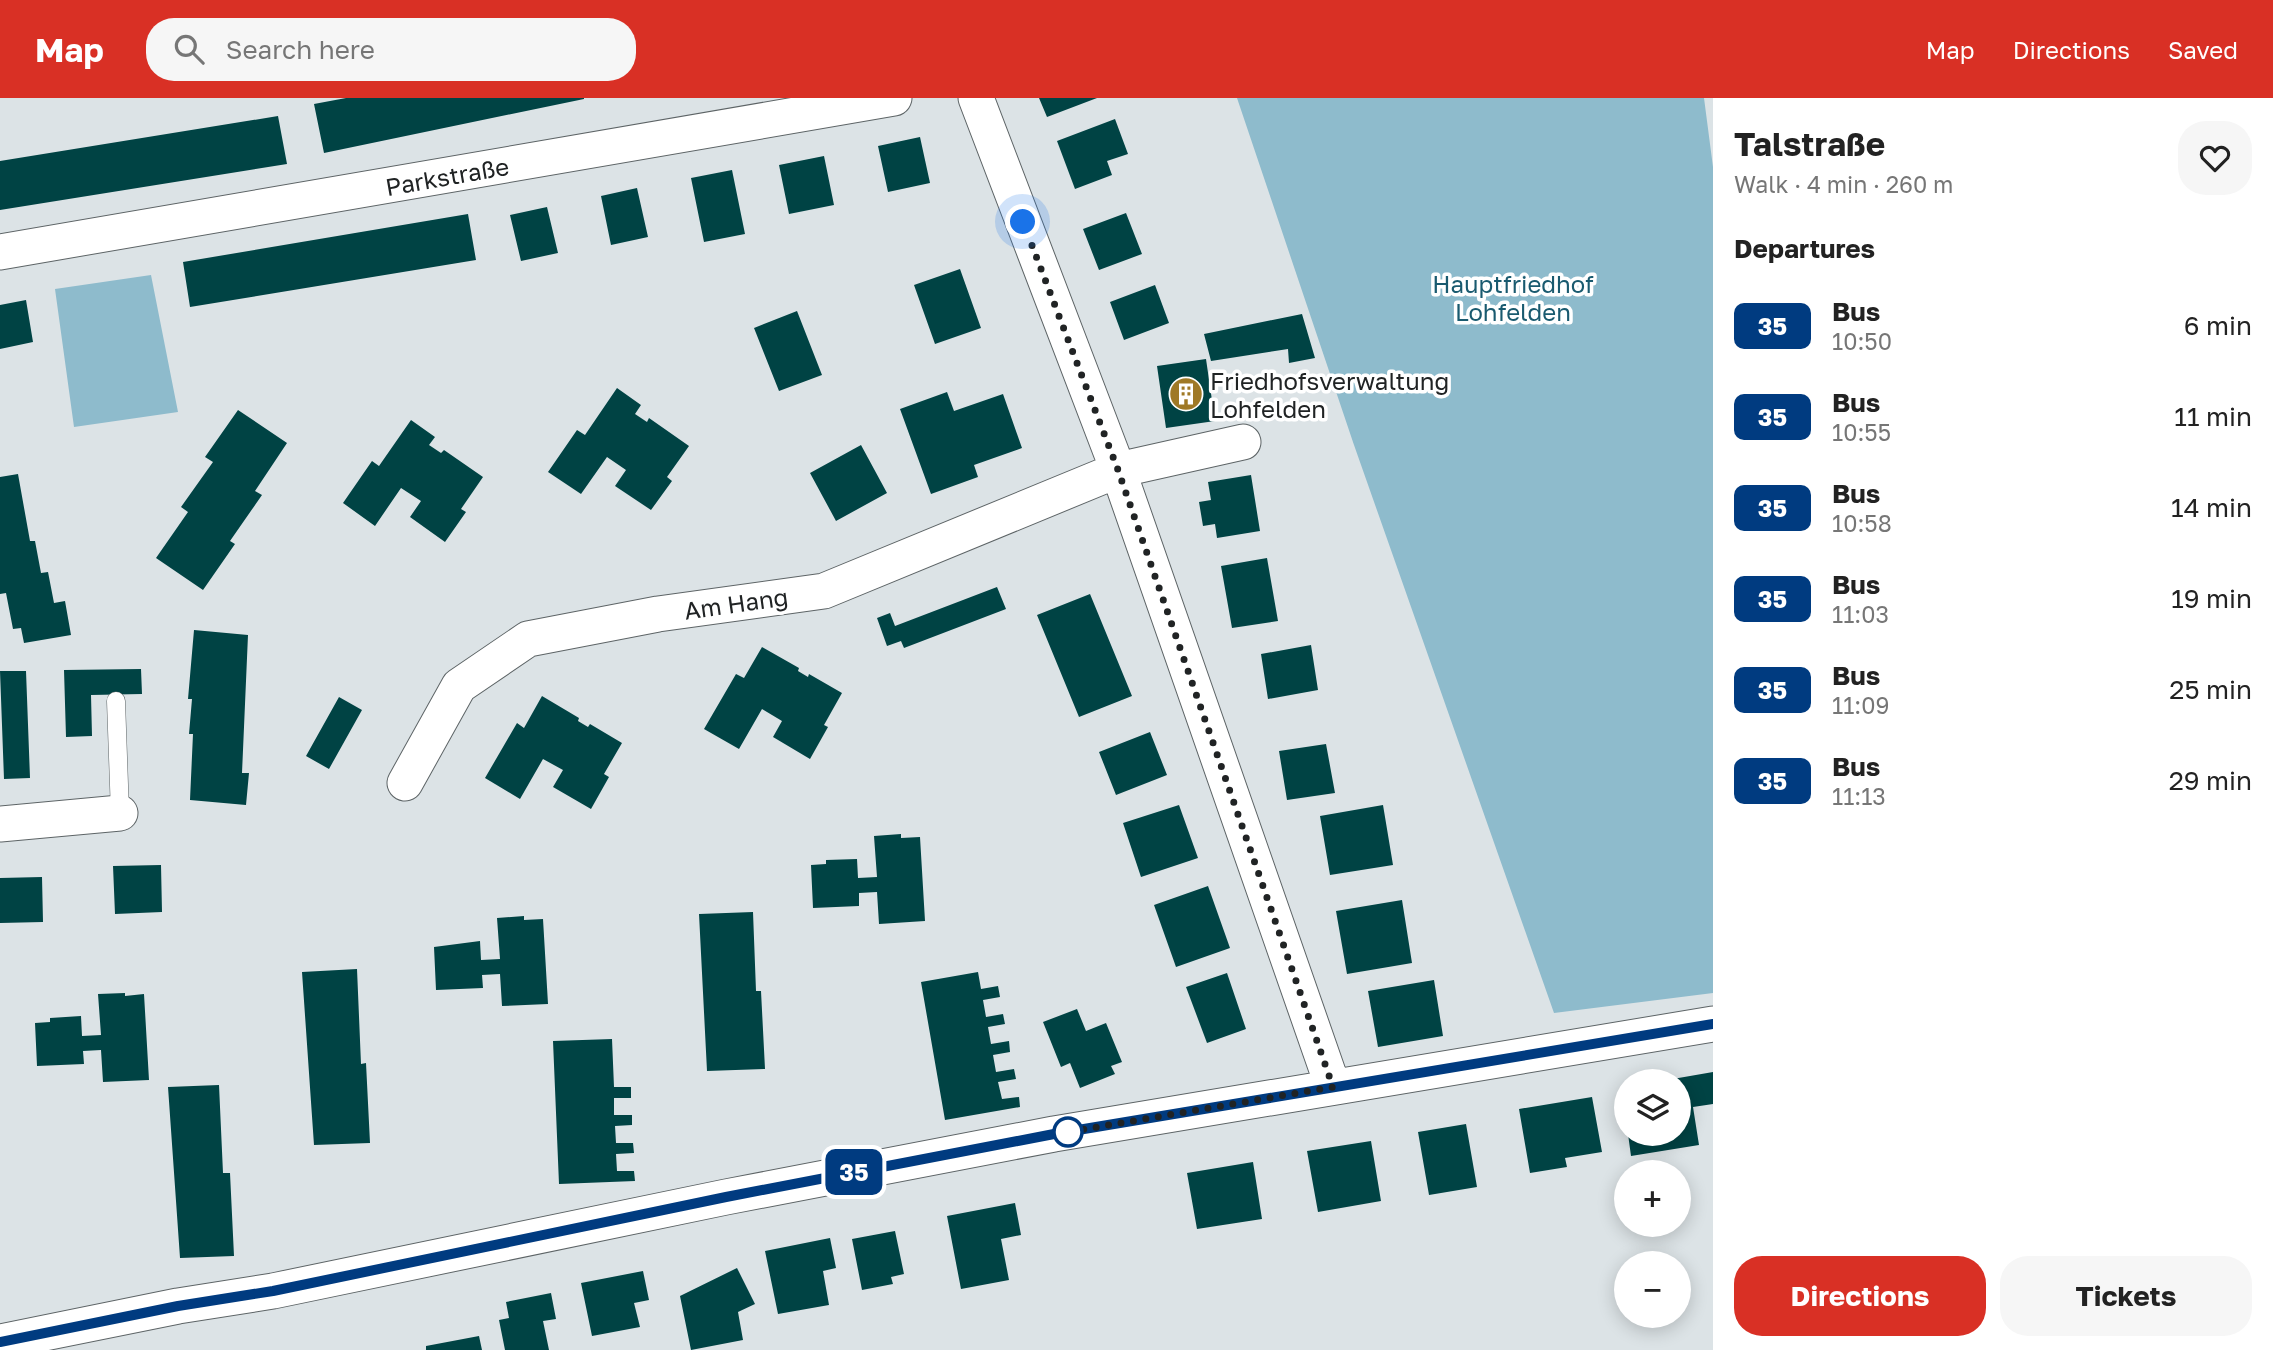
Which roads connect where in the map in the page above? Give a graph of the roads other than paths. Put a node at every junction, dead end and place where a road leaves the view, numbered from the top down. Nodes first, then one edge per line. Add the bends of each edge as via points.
1 (894, 98) edge
2 (976, 98) edge
3 (0, 253) edge
4 (1243, 442) dead end
5 (1118, 470) junction
6 (116, 701) dead end
7 (405, 783) dead end
8 (120, 813) joint
9 (0, 824) edge
10 (1713, 1024) edge
11 (1333, 1087) junction
12 (0, 1342) edge

1 - 3 street, Parkstraße
2 - 5 street
4 - 5 street, Am Hang
5 - 7 street, Am Hang via 824,591 658,614 528,639 459,687
5 - 11 street
6 - 8 lane
8 - 9 street
10 - 11 street
11 - 12 street via 1054,1134

